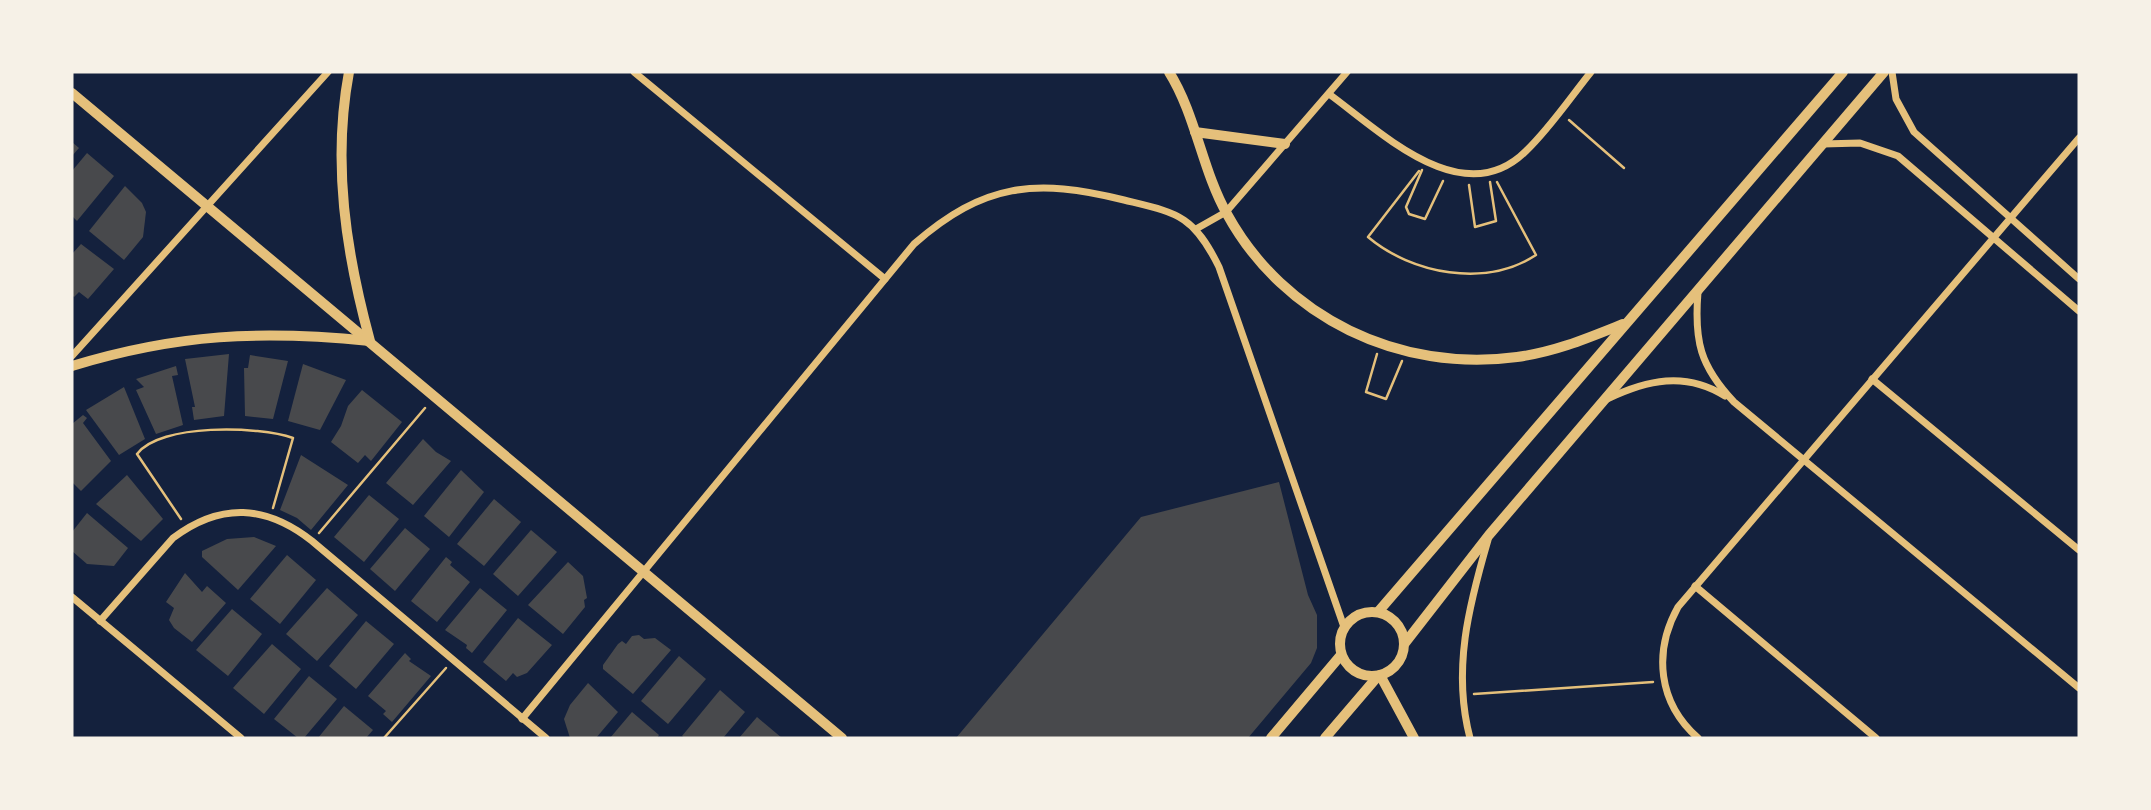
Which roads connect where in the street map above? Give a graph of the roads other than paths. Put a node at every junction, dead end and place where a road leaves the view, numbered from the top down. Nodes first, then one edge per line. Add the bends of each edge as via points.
1 (328, 72) edge
2 (349, 72) edge
3 (634, 72) edge
4 (1170, 72) edge
5 (1347, 72) edge
6 (1591, 72) edge
7 (1843, 72) edge
8 (1884, 72) edge
9 (1892, 72) edge
10 (1834, 77) edge
11 (72, 93) edge
12 (1329, 93) junction
13 (1195, 132) junction
14 (2079, 138) edge
15 (1285, 144) junction
16 (1819, 144) junction
17 (208, 205) junction
18 (1226, 212) junction
19 (2009, 220) junction
20 (1196, 229) junction
21 (1993, 238) junction
22 (885, 279) junction
23 (2079, 279) edge
24 (1698, 291) junction
25 (2079, 312) edge
26 (1627, 323) junction
27 (370, 341) junction
28 (74, 346) edge
29 (72, 356) edge
30 (72, 366) edge
31 (1872, 379) junction
32 (1606, 400) junction
33 (1734, 402) junction
34 (1803, 460) junction
35 (1489, 536) junction
36 (2079, 550) edge
37 (644, 572) junction
38 (1695, 586) junction
39 (72, 597) edge
40 (1378, 612) junction
41 (100, 621) junction
42 (1344, 628) junction
43 (1405, 643) junction
44 (1341, 655) junction
45 (1379, 676) junction
46 (2079, 688) edge
47 (522, 719) junction
48 (241, 738) edge
49 (546, 738) edge
50 (842, 738) edge
51 (1271, 738) edge
52 (1325, 738) edge
53 (1414, 738) edge
54 (1470, 738) edge
55 (1698, 738) edge
56 (1876, 738) edge

1 - 17 street
2 - 27 street via 341,161 345,222 354,283
3 - 22 street
4 - 13 street
5 - 12 street
6 - 12 street via 1525,152 1490,171 1469,174 1425,163
7 - 10 street
8 - 16 street
9 - 19 street via 1896,99 1914,132
10 - 26 street
11 - 17 street
12 - 15 street
13 - 15 street
13 - 18 street
14 - 19 street
15 - 18 street
16 - 21 street via 1860,143 1898,156
16 - 24 street
17 - 27 street
17 - 28 street
18 - 20 street
18 - 26 street via 1252,254 1287,291 1330,323 1380,344 1460,359 1516,357 1570,346
19 - 21 street
19 - 23 street
20 - 22 street via 1176,212 1077,188 1006,191 941,221
20 - 42 street via 1219,267
21 - 25 street
21 - 31 street
22 - 37 street
24 - 32 street
24 - 33 street via 1695,323 1700,353 1715,382
26 - 40 street
27 - 30 street via 246,334 184,339
27 - 37 street
28 - 29 street
31 - 34 street
31 - 36 street
32 - 33 street via 1658,380 1685,380 1711,387
32 - 35 street
33 - 34 street
34 - 38 street
34 - 46 street
35 - 43 street
35 - 54 street via 1462,654
37 - 47 street
37 - 50 street
38 - 55 street via 1668,624 1661,662 1663,681 1680,719
38 - 56 street
39 - 41 street
40 - 42 street via 1355,616
40 - 43 street via 1399,626
41 - 47 street via 187,527 228,513 271,516 312,541
41 - 48 street
42 - 44 street
43 - 45 street via 1395,667
44 - 45 street via 1360,674
44 - 51 street
45 - 52 street
45 - 53 street
47 - 49 street

